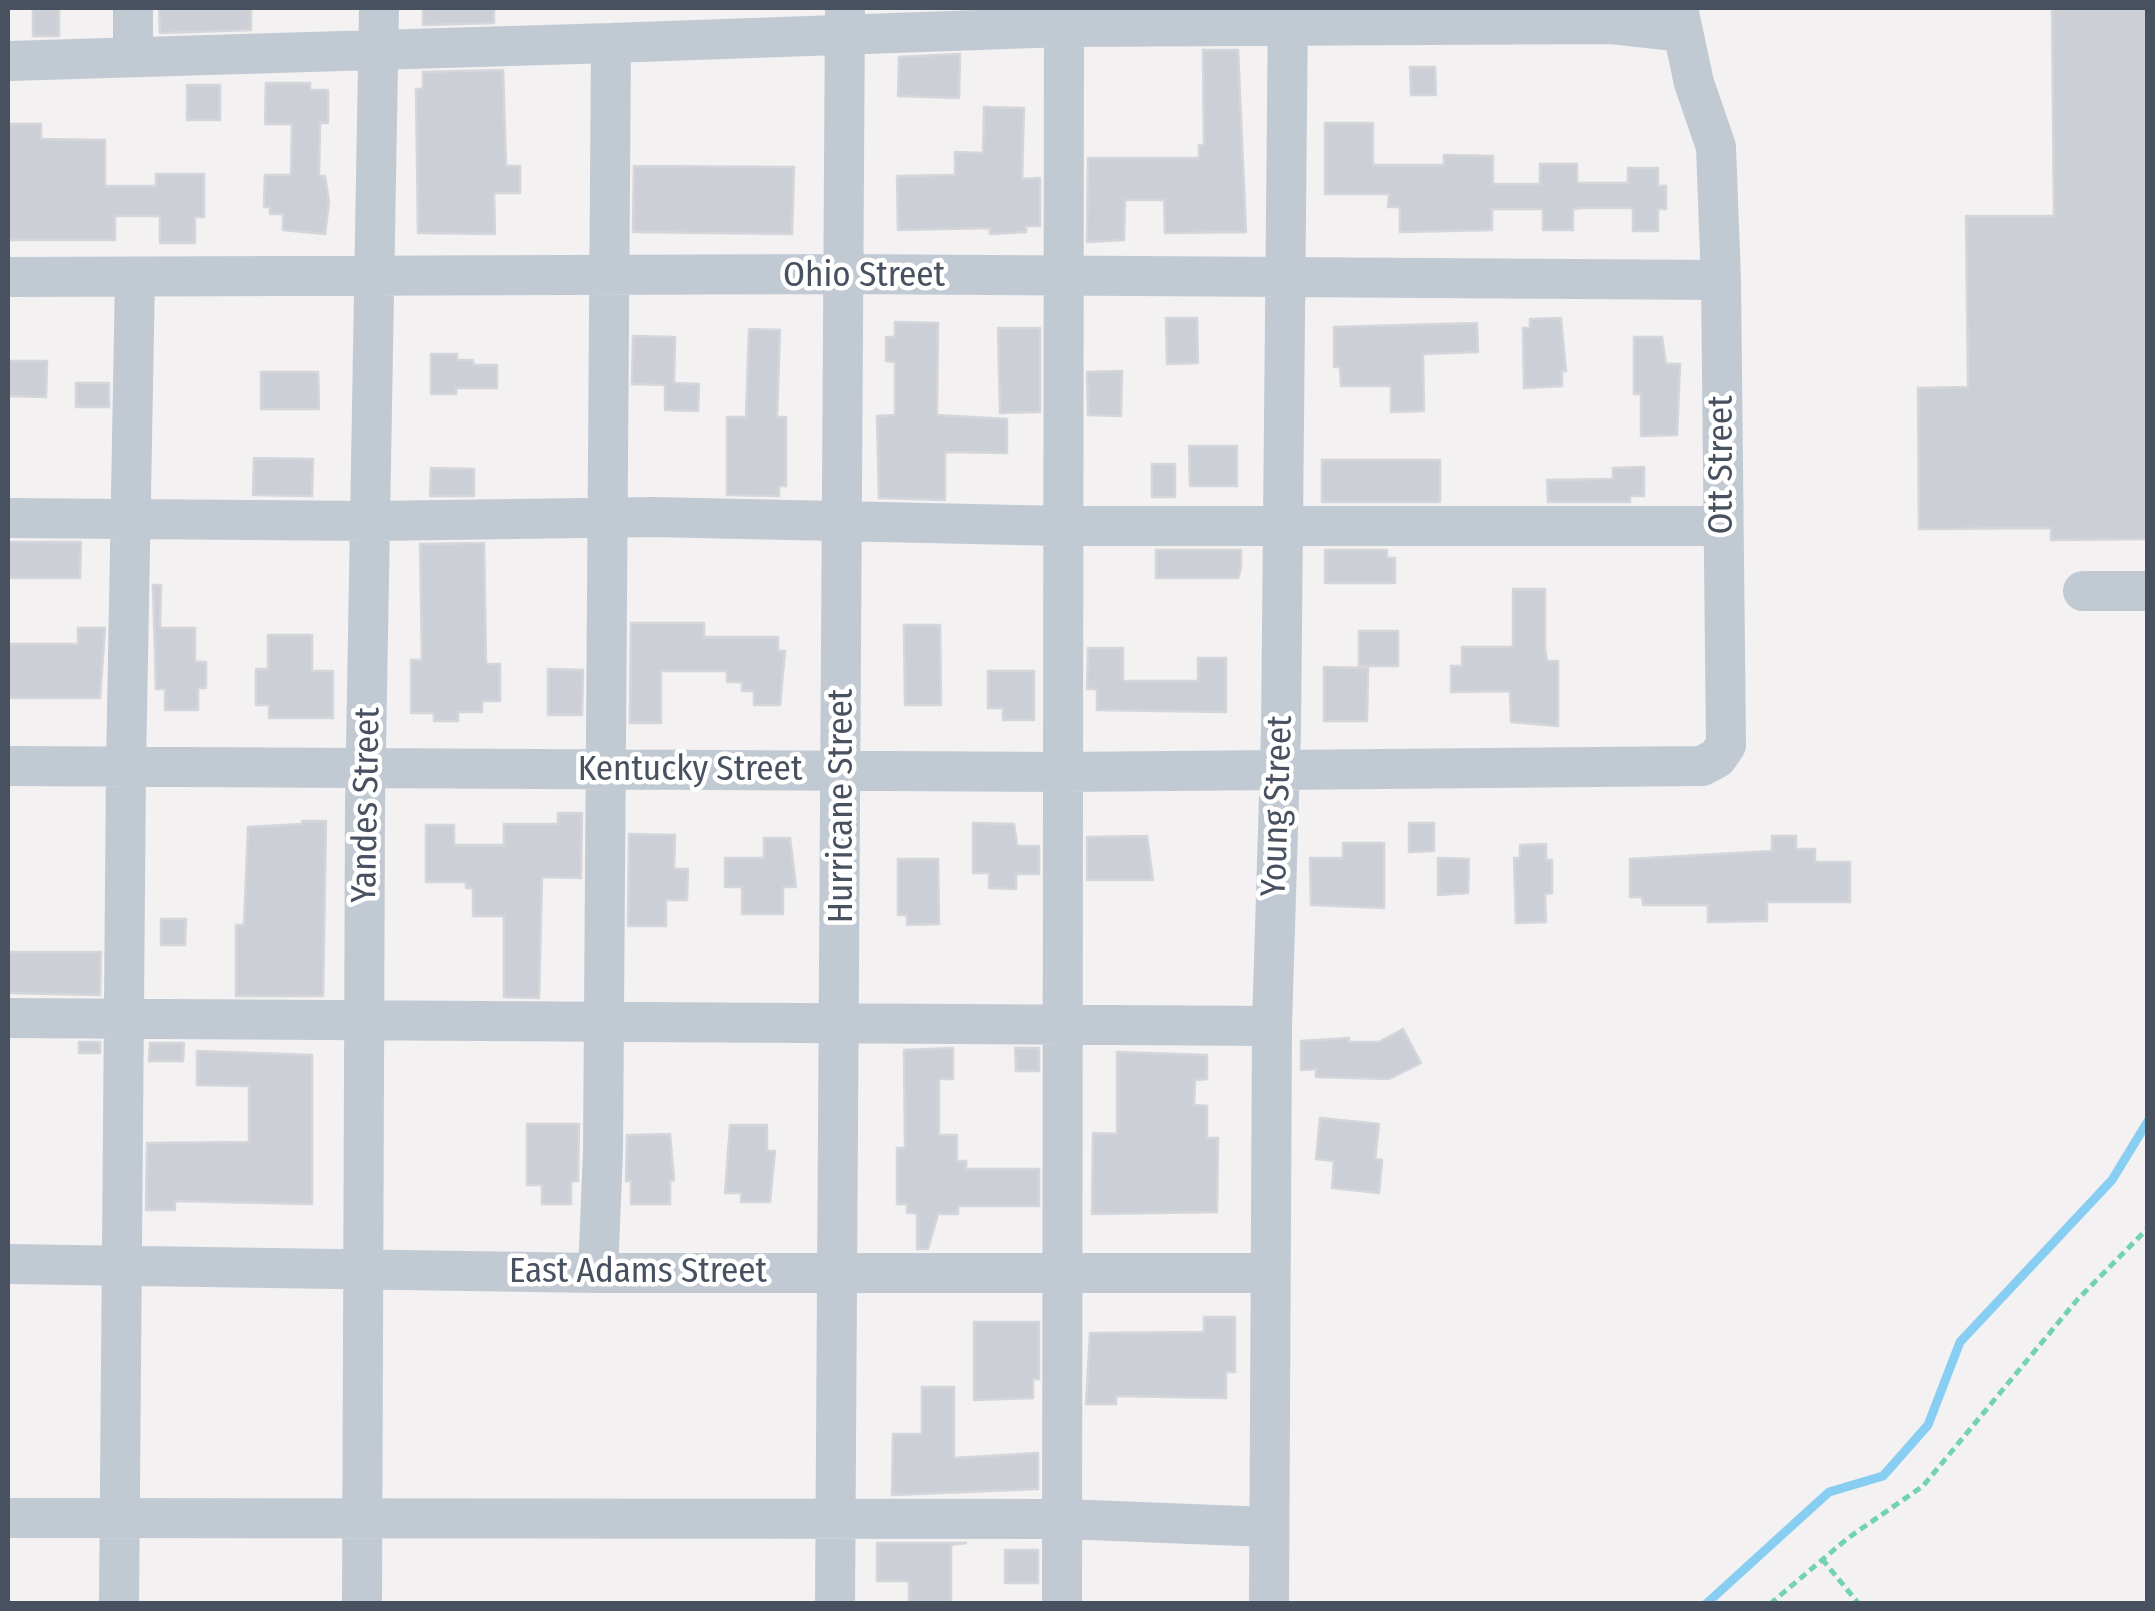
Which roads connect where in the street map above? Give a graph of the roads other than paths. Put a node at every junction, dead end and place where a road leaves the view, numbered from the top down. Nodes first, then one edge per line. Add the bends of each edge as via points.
1 (133, 8) edge
2 (379, 8) edge
3 (1288, 16) edge
4 (1064, 17) edge
5 (1679, 20) edge
6 (845, 22) edge
7 (611, 43) junction
8 (379, 48) junction
9 (133, 55) junction
10 (8, 60) edge
11 (842, 274) junction
12 (8, 277) edge
13 (136, 277) junction
14 (1064, 277) junction
15 (376, 278) junction
16 (607, 278) junction
17 (1285, 280) junction
18 (1720, 280) junction
19 (8, 518) edge
20 (132, 518) junction
21 (604, 518) junction
22 (373, 521) junction
23 (842, 522) junction
24 (1064, 526) junction
25 (1284, 526) junction
26 (1722, 526) junction
27 (2148, 590) edge
28 (2083, 591) dead end
29 (8, 766) edge
30 (126, 767) junction
31 (605, 768) junction
32 (366, 769) junction
33 (1552, 769) joint
34 (842, 771) junction
35 (1278, 771) junction
36 (1063, 772) junction
37 (8, 1018) edge
38 (125, 1018) junction
39 (366, 1022) junction
40 (841, 1023) junction
41 (602, 1024) junction
42 (1064, 1026) junction
43 (1272, 1026) junction
44 (8, 1264) edge
45 (121, 1265) junction
46 (364, 1270) junction
47 (1059, 1272) junction
48 (598, 1273) junction
49 (836, 1273) junction
50 (1269, 1273) junction
51 (119, 1515) junction
52 (363, 1516) junction
53 (8, 1518) edge
54 (836, 1519) junction
55 (1064, 1519) junction
56 (1268, 1527) junction
57 (118, 1604) edge
58 (362, 1604) edge
59 (835, 1604) edge
60 (1062, 1604) edge
61 (1269, 1604) edge

1 - 9 street
2 - 8 street, Yandes Street
3 - 4 street
3 - 5 street
3 - 17 street, Young Street
4 - 6 street
4 - 14 street
5 - 18 street, Ott Street via 1716,148
6 - 7 street
6 - 11 street, Hurricane Street
7 - 8 street
7 - 16 street
8 - 9 street
8 - 15 street, Yandes Street
9 - 10 street
11 - 14 street, Ohio Street
11 - 16 street, Ohio Street
11 - 23 street, Hurricane Street
12 - 13 street, Ohio Street
13 - 15 street, Ohio Street
13 - 20 street
14 - 17 street, Ohio Street
14 - 24 street
15 - 16 street, Ohio Street
15 - 22 street, Yandes Street
16 - 21 street
17 - 18 street, Ohio Street
17 - 25 street, Young Street
18 - 26 street, Ott Street
19 - 20 street
20 - 22 street
20 - 30 street
21 - 22 street
21 - 23 street
21 - 31 street
22 - 32 street, Yandes Street
23 - 24 street
23 - 34 street, Hurricane Street
24 - 25 street
24 - 36 street
25 - 26 street
25 - 35 street, Young Street
26 - 33 street, Ott Street via 1726,745 1718,758 1668,770
27 - 28 street
29 - 30 street, Kentucky Street
30 - 32 street, Kentucky Street
30 - 38 street
31 - 32 street, Kentucky Street
31 - 34 street, Kentucky Street
31 - 41 street
32 - 39 street, Yandes Street
33 - 35 street, Kentucky Street
34 - 36 street, Kentucky Street
34 - 40 street, Hurricane Street
35 - 36 street, Kentucky Street
35 - 43 street, Young Street
36 - 42 street
37 - 38 street
38 - 39 street
38 - 45 street
39 - 41 street
39 - 46 street, Yandes Street
40 - 41 street
40 - 42 street
40 - 49 street, Hurricane Street
41 - 48 street
42 - 43 street
42 - 47 street
43 - 50 street, Young Street
44 - 45 street, East Adams Street
45 - 46 street, East Adams Street
45 - 51 street
46 - 48 street, East Adams Street
46 - 52 street, Yandes Street
47 - 49 street, East Adams Street
47 - 50 street, East Adams Street
47 - 55 street
48 - 49 street, East Adams Street
49 - 54 street, Hurricane Street
50 - 56 street, Young Street
51 - 52 street
51 - 53 street
51 - 57 street
52 - 54 street
52 - 58 street, Yandes Street
54 - 55 street
54 - 59 street, Hurricane Street
55 - 56 street
55 - 60 street
56 - 61 street, Young Street

